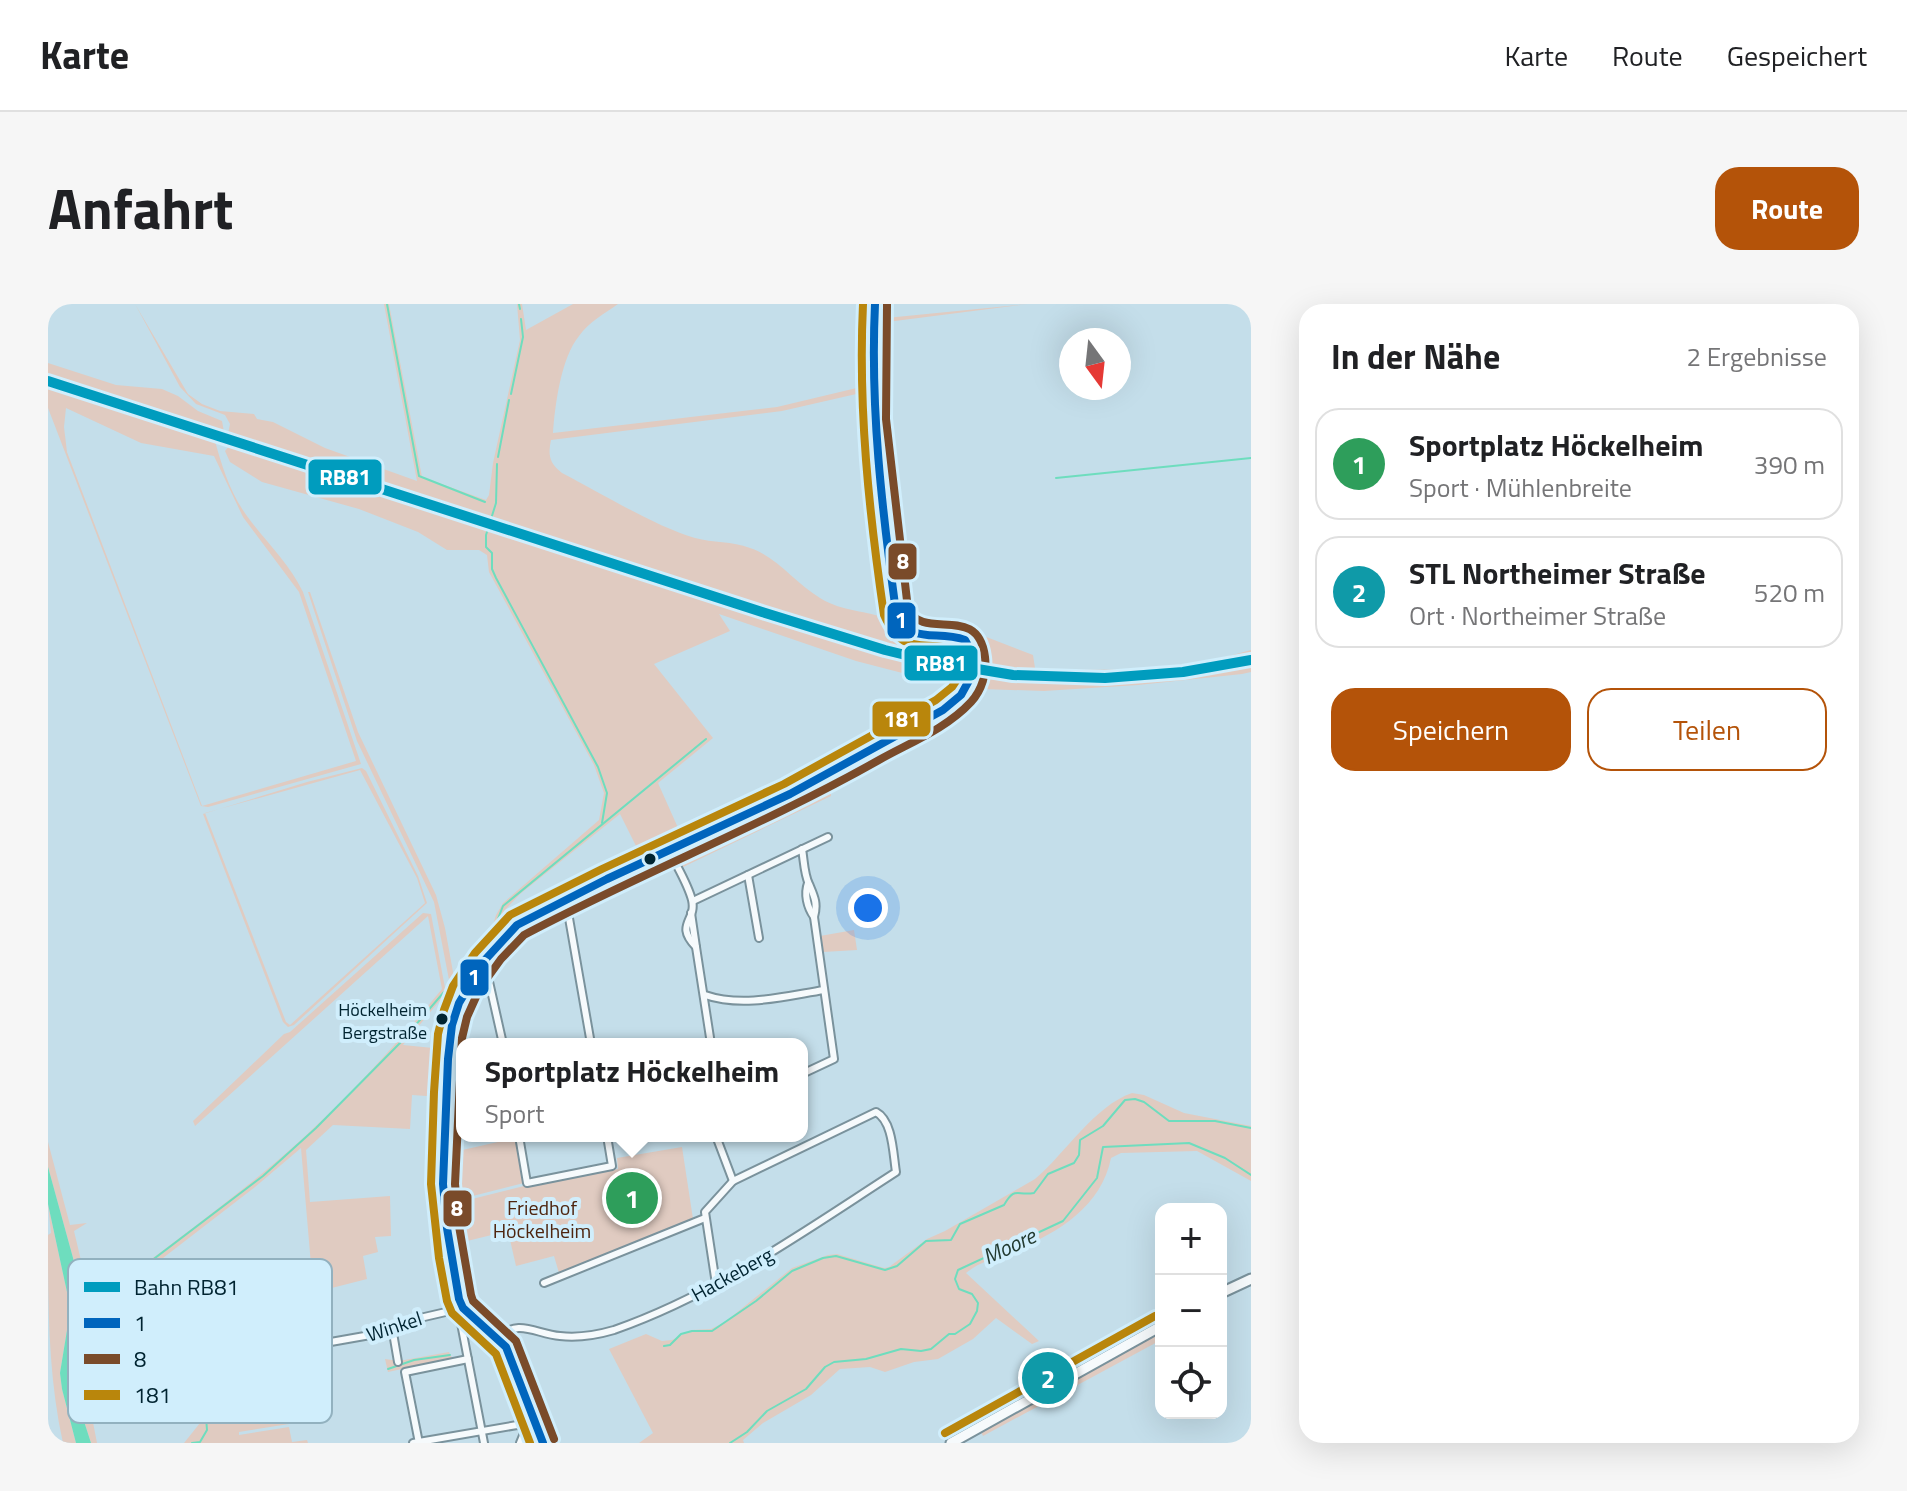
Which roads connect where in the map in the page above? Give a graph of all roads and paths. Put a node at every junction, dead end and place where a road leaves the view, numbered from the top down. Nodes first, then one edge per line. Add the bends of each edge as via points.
1 (875, 304) edge
2 (828, 837) dead end
3 (802, 849) junction
4 (670, 852) junction
5 (748, 875) junction
6 (566, 901) junction
7 (693, 901) junction
8 (759, 938) dead end
9 (481, 967) junction
10 (824, 990) junction
11 (705, 995) junction
12 (719, 999) junction
13 (707, 1012) junction
14 (502, 1038) edge
15 (590, 1038) edge
16 (710, 1038) edge
17 (808, 1071) edge
18 (520, 1142) edge
19 (608, 1142) edge
20 (718, 1142) edge
21 (733, 1181) junction
22 (705, 1218) junction
23 (1251, 1279) edge
24 (544, 1283) dead end
25 (716, 1284) junction
26 (1227, 1290) edge
27 (463, 1308) junction
28 (392, 1327) junction
29 (1155, 1329) edge
30 (498, 1338) junction
31 (332, 1342) edge
32 (468, 1359) junction
33 (398, 1362) dead end
34 (530, 1425) junction
35 (481, 1431) junction
36 (417, 1443) edge
37 (484, 1443) edge
38 (520, 1443) edge
39 (543, 1443) edge
40 (951, 1443) edge

1 - 4 street via 878,452 896,612 915,634 965,640 974,658 971,682 946,707 851,763
2 - 3 street
3 - 5 street
3 - 10 street via 814,892
4 - 6 street
4 - 7 street
5 - 7 street
5 - 8 street
6 - 9 street via 517,925
6 - 15 street
7 - 11 street via 685,924 696,947
9 - 14 street
9 - 27 street via 458,1005 447,1067 443,1183
10 - 12 street via 760,1000
10 - 17 street via 834,1059
11 - 12 street
11 - 13 street
12 - 13 street
13 - 16 street
18 - 19 street via 527,1183 612,1166
20 - 21 street
21 - 22 street
21 - 25 street, Hackeberg via 876,1112 887,1122 896,1172
22 - 24 street
22 - 25 street
23 - 26 main road
25 - 30 street, Hackeberg via 599,1334 560,1336 519,1327
27 - 28 street, Winkel
27 - 30 street
27 - 32 street
28 - 31 street, Winkel
28 - 33 street
29 - 40 main road
30 - 34 street via 511,1358
32 - 35 street
32 - 36 street via 405,1372
34 - 35 street
34 - 38 street
34 - 39 street
35 - 36 street
35 - 37 street

